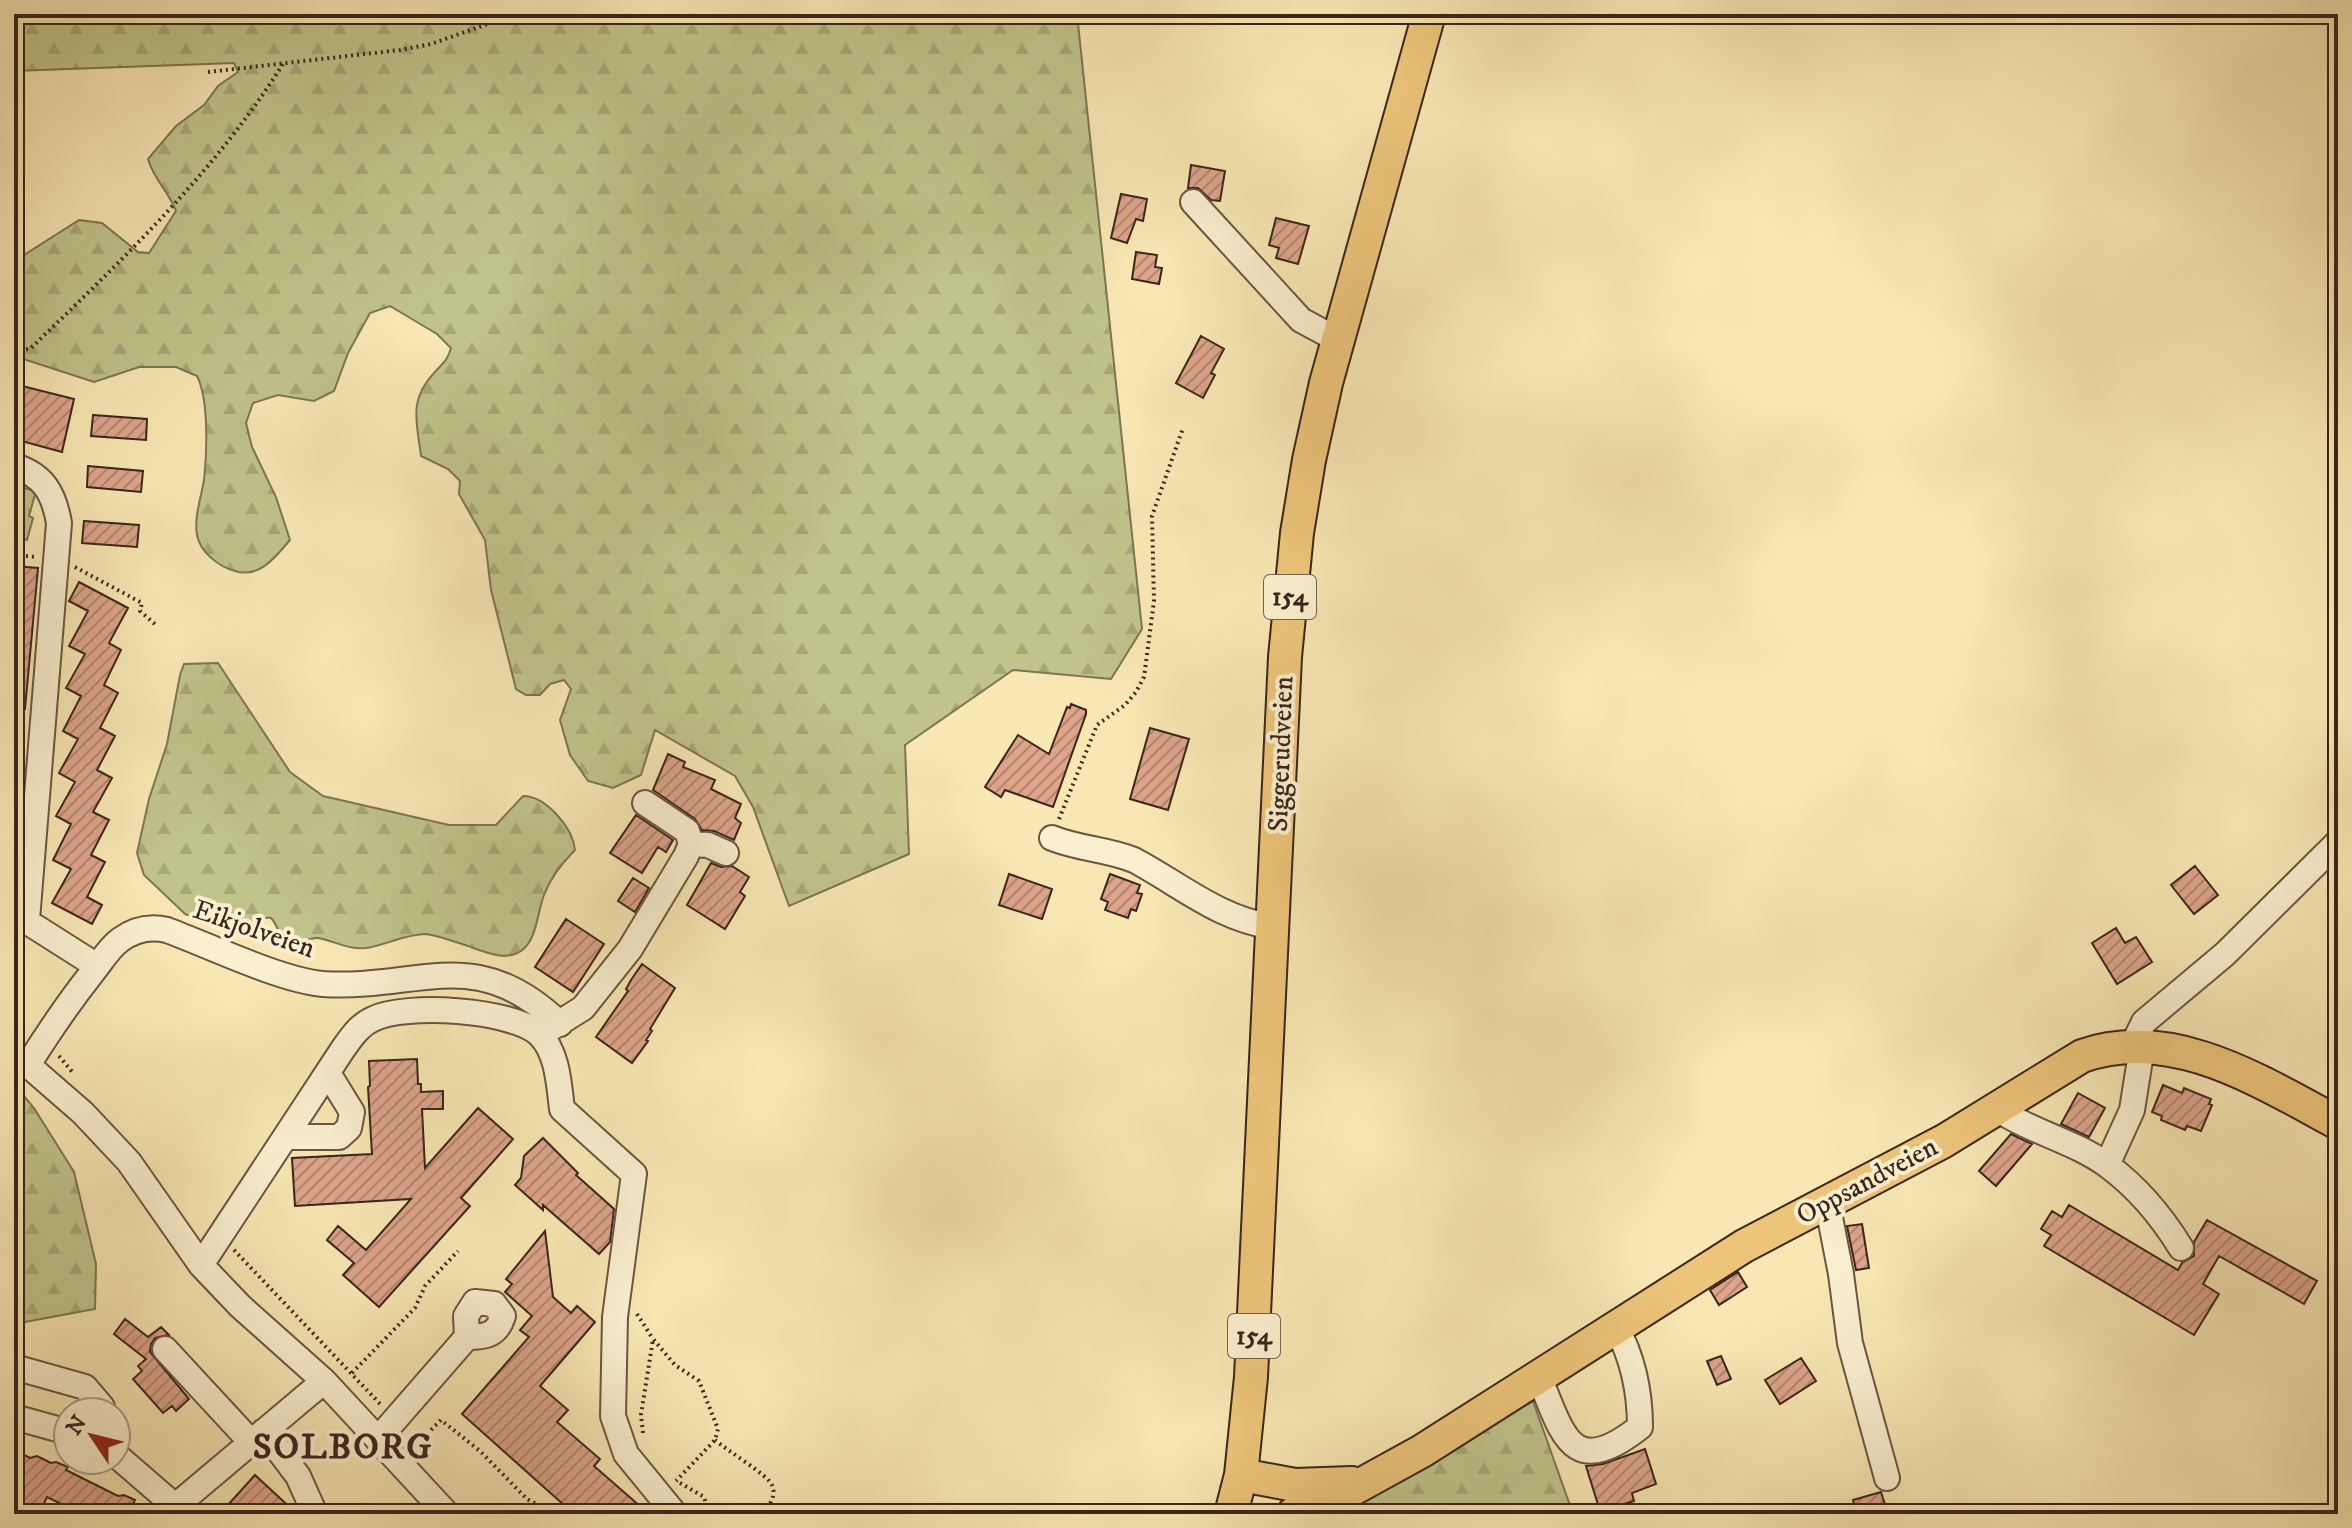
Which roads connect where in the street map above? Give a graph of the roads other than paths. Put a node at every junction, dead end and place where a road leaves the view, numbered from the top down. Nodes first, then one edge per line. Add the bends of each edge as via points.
1 (1429, 14) edge
2 (1193, 202) dead end
3 (1338, 340) junction
4 (14, 466) edge
5 (645, 803) dead end
6 (1052, 838) road end
7 (2338, 842) edge
8 (691, 844) junction
9 (726, 853) dead end
10 (20, 917) edge
11 (1274, 927) junction
12 (97, 966) junction
13 (550, 1029) junction
14 (2137, 1046) junction
15 (21, 1059) edge
16 (328, 1073) junction
17 (1997, 1109) junction
18 (2338, 1123) edge
19 (286, 1137) junction
20 (2107, 1165) junction
21 (1827, 1202) junction
22 (2181, 1248) dead end
23 (201, 1265) junction
24 (1616, 1327) junction
25 (467, 1337) dead end
26 (165, 1349) dead end
27 (14, 1367) edge
28 (1539, 1377) junction
29 (324, 1381) junction
30 (93, 1396) edge
31 (14, 1417) edge
32 (52, 1428) edge
33 (258, 1437) junction
34 (379, 1438) junction
35 (132, 1468) edge
36 (1241, 1475) junction
37 (1887, 1478) dead end
38 (1359, 1483) junction
39 (183, 1508) edge
40 (1240, 1513) edge
41 (315, 1514) edge
42 (447, 1514) edge
43 (675, 1514) edge
44 (1293, 1514) edge

1 - 3 main road, Siggerudveien / 154
2 - 3 street via 1301,320
3 - 11 main road, Siggerudveien / 154 via 1309,460 1292,570
4 - 10 street via 40,479 50,491 59,523
5 - 8 street via 682,827
6 - 11 street via 1122,855 1225,915
7 - 14 street via 2225,954 2144,1022
8 - 9 street
8 - 13 street via 630,949 583,1008
10 - 12 street
11 - 36 main road, Siggerudveien / 154 via 1253,1347
12 - 13 street, Eikjolveien via 120,940 135,931 158,928 311,982 435,975 488,979 546,1010
12 - 15 street, Eikjolveien
13 - 16 street via 488,1014 391,1013 361,1027
13 - 43 street via 562,1109 634,1174 615,1317 613,1416 626,1454
14 - 17 main road, Oppsandveien via 2097,1051 2070,1062
14 - 18 main road, Oppsandveien via 2223,1065
14 - 20 street via 2132,1110
15 - 23 street, Eikjolveien via 129,1162
16 - 19 street
16 - 19 street via 352,1112 349,1128 339,1137
17 - 20 street
17 - 21 main road, Oppsandveien
19 - 23 street
20 - 22 street via 2161,1216
21 - 24 main road, Oppsandveien via 1744,1246
21 - 37 street via 1850,1343
23 - 29 street, Eikjolveien
24 - 28 main road, Oppsandveien
24 - 28 street via 1629,1350 1640,1401 1640,1427 1628,1437 1596,1449 1582,1450 1570,1443
25 - 34 street
26 - 33 street
27 - 30 street via 85,1387
28 - 38 main road, Oppsandveien via 1422,1451
29 - 33 street
29 - 34 street, Eikjolveien
31 - 32 street
33 - 39 street
33 - 41 street via 298,1476
34 - 42 street, Eikjolveien
35 - 39 street
36 - 38 main road, Oppsandveien via 1295,1485
36 - 40 main road, Siggerudveien / 154
38 - 44 main road, Oppsandveien

